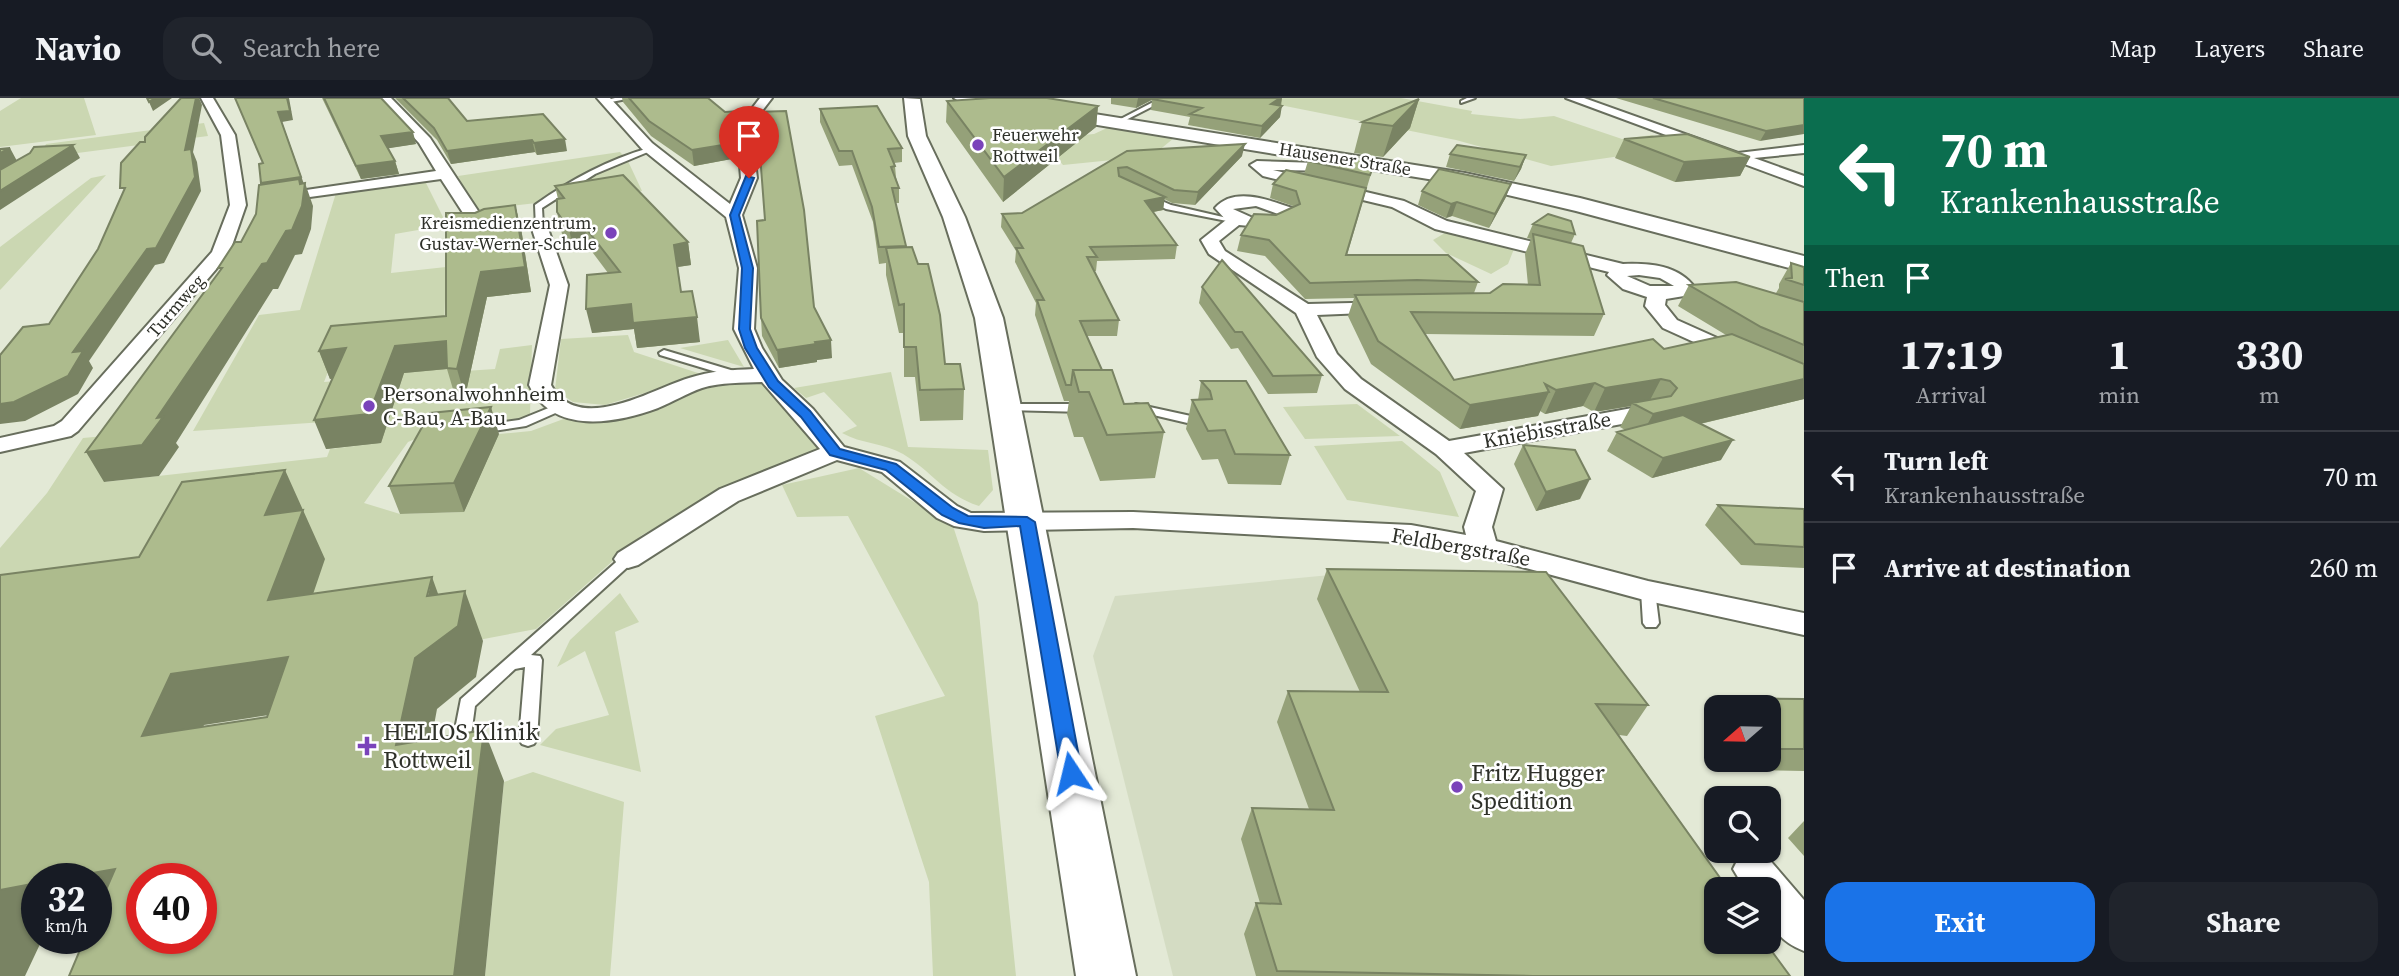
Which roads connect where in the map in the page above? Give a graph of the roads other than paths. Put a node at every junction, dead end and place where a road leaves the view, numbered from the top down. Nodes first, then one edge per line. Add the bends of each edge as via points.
1 (207, 98) edge
2 (383, 98) edge
3 (629, 98) edge
4 (766, 98) edge
5 (962, 98) edge
6 (1145, 98) edge
7 (1166, 98) edge
8 (1472, 98) edge
9 (1572, 98) edge
10 (915, 99) edge
11 (605, 100) edge
12 (1463, 102) dead end
13 (1157, 103) junction
14 (1114, 124) junction
15 (651, 149) junction
16 (1804, 149) edge
17 (1738, 156) junction
18 (1375, 163) junction
19 (445, 174) junction
20 (1804, 181) edge
21 (1133, 190) edge
22 (238, 205) junction
23 (734, 215) junction
24 (1235, 219) joint
25 (539, 226) joint
26 (482, 229) edge
27 (1804, 264) edge
28 (1623, 270) junction
29 (1681, 282) junction
30 (1702, 287) edge
31 (1658, 293) junction
32 (1412, 305) edge
33 (1304, 310) junction
34 (664, 353) dead end
35 (767, 375) junction
36 (744, 377) junction
37 (1804, 385) edge
38 (1006, 408) junction
39 (1101, 408) edge
40 (1129, 408) edge
41 (556, 409) junction
42 (1649, 412) edge
43 (1196, 421) edge
44 (468, 430) edge
45 (0, 445) edge
46 (1445, 449) junction
47 (835, 452) junction
48 (1027, 522) junction
49 (1483, 547) junction
50 (628, 559) joint
51 (1648, 590) junction
52 (1651, 623) dead end
53 (1804, 624) edge
54 (510, 664) junction
55 (528, 739) dead end
56 (460, 750) edge
57 (1753, 869) dead end
58 (1804, 931) edge
59 (1106, 976) edge

1 - 22 street, Turmweg via 228,135
2 - 19 street via 425,141
3 - 11 lane
4 - 23 street via 753,115 746,139 749,178
5 - 14 street, Hausener Straße via 1026,104
6 - 13 lane
7 - 13 lane
8 - 12 lane
9 - 17 street
10 - 38 street via 916,134 954,217 989,318
11 - 15 street
13 - 14 lane
14 - 18 street, Hausener Straße
15 - 23 street
15 - 25 lane via 566,186 538,208
16 - 17 street
17 - 20 street
18 - 27 street, Hausener Straße via 1580,205
18 - 28 street via 1335,168 1257,165 1268,173 1398,205 1441,225
19 - 22 street
19 - 26 street
21 - 24 lane, Kniebisstraße via 1169,207
22 - 45 street, Turmweg via 220,254 70,426 62,432
23 - 35 street via 748,268 744,329
24 - 33 street, Kniebisstraße via 1209,240 1218,254
25 - 41 street via 559,285 540,385 543,396
28 - 29 street via 1648,270
28 - 31 street via 1616,275 1625,284
29 - 30 street
29 - 31 street via 1682,291
31 - 37 street via 1655,306 1670,324
32 - 33 street
33 - 46 street, Kniebisstraße via 1328,357 1353,384
34 - 36 lane
35 - 36 street
35 - 47 street
36 - 41 street via 699,381 647,404 617,411 587,414
38 - 39 lane
38 - 48 street
40 - 43 lane
41 - 44 lane via 522,423
42 - 46 street, Kniebisstraße
46 - 49 street, Kniebisstraße via 1490,489 1478,527
47 - 48 street, Feldbergstraße via 891,467 947,512 964,520
47 - 50 street via 729,495
48 - 49 street, Feldbergstraße via 1133,520 1411,534
48 - 59 street
49 - 51 street, Feldbergstraße
50 - 54 lane
51 - 52 lane
51 - 53 street, Feldbergstraße
54 - 55 lane via 534,660
54 - 56 lane via 467,703
57 - 58 street

